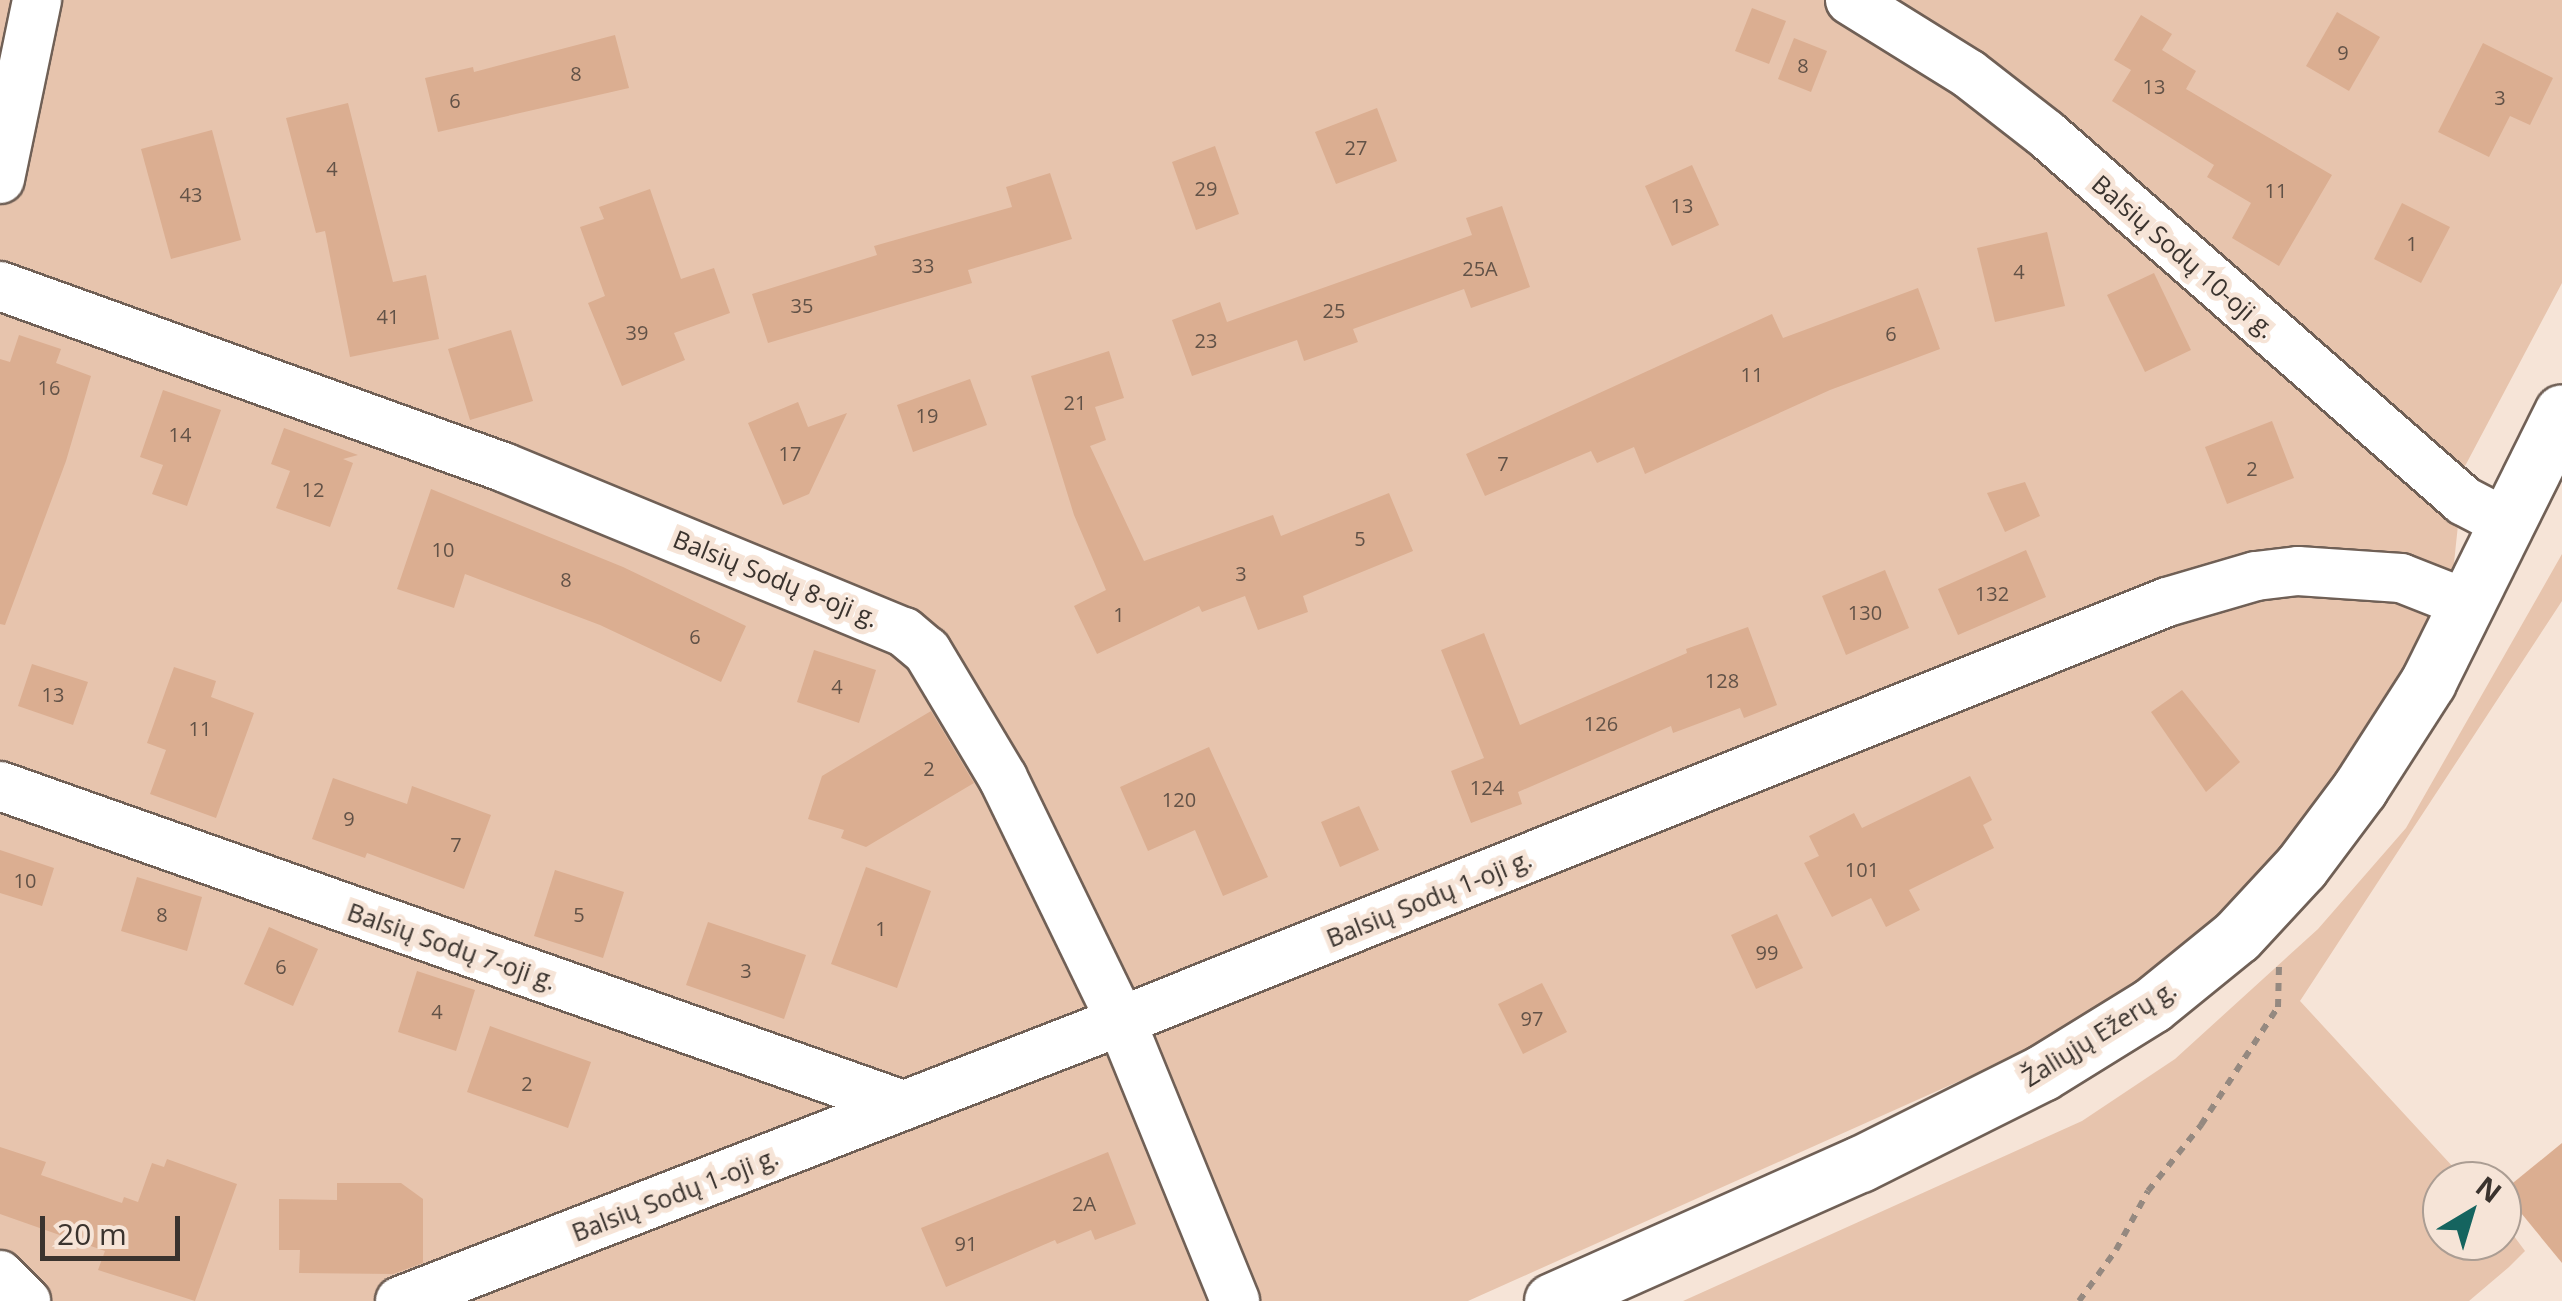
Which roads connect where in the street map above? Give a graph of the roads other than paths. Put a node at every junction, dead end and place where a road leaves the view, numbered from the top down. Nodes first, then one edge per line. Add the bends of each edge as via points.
1 (36, 0) edge
2 (1850, 0) edge
3 (0, 179) edge
4 (0, 286) edge
5 (2562, 412) edge
6 (2549, 473) edge
7 (2508, 524) junction
8 (2467, 604) junction
9 (0, 786) edge
10 (1122, 1022) junction
11 (903, 1105) junction
12 (0, 1275) edge
13 (26, 1301) edge
14 (400, 1301) edge
15 (1235, 1301) edge
16 (1552, 1301) edge

1 - 3 street
2 - 7 street, Balsių Sodų 10-oji g. via 1969,74 2046,134 2464,501
4 - 10 street, Balsių Sodų 8-oji g. via 502,466 904,632 927,651 1003,778
5 - 6 main road, Žaliųjų Ežerų g.
6 - 7 main road, Žaliųjų Ežerų g.
7 - 8 main road, Žaliųjų Ežerų g.
8 - 10 street, Balsių Sodų 1-oji g. via 2401,578 2298,572 2256,576 2168,602
8 - 16 main road, Žaliųjų Ežerų g. via 2428,682 2301,867 2237,936 2152,1005 2042,1073 1860,1164
9 - 11 street, Balsių Sodų 7-oji g.
10 - 11 street, Balsių Sodų 1-oji g.
10 - 15 street, Balsių Sodų 8-oji g.
11 - 14 street, Balsių Sodų 1-oji g.
12 - 13 street

